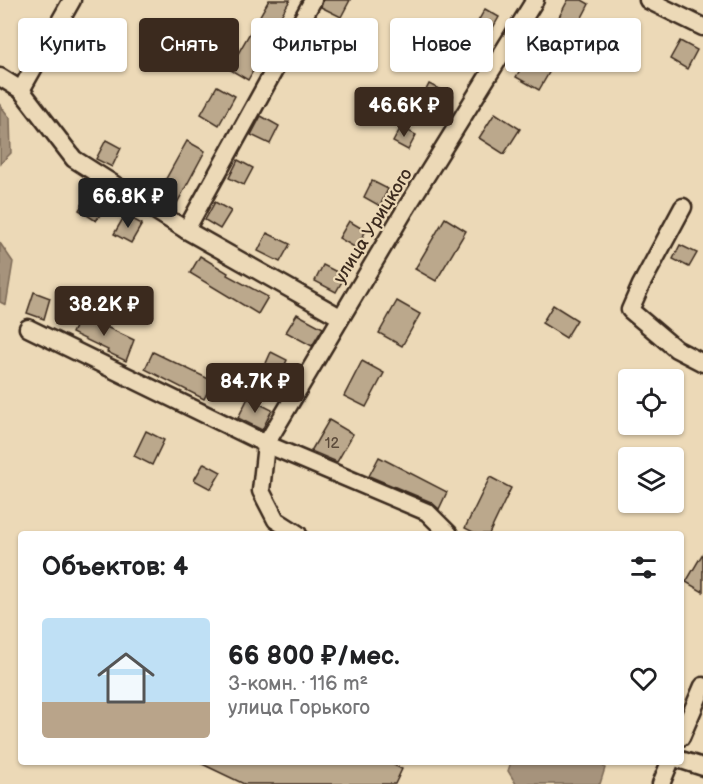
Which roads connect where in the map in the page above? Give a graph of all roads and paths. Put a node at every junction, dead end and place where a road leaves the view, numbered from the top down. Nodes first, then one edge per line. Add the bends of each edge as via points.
1 (72, 0) edge
2 (313, 0) edge
3 (535, 0) edge
4 (648, 0) edge
5 (703, 27) edge
6 (0, 77) edge
7 (21, 90) junction
8 (683, 207) dead end
9 (186, 230) junction
10 (340, 317) junction
11 (28, 328) dead end
12 (703, 363) edge
13 (266, 444) junction
14 (293, 531) edge
15 (446, 531) edge
16 (703, 686) edge
17 (684, 730) edge
18 (684, 761) edge
19 (669, 765) edge
20 (703, 767) edge
21 (661, 784) edge

1 - 7 street
2 - 9 street
3 - 10 street, улица Урицкого
4 - 5 street
6 - 7 street
7 - 9 street via 74,159
8 - 12 street via 630,310 676,349
9 - 10 street
10 - 13 street, улица Урицкого
11 - 13 street
13 - 14 street via 261,491 276,520
13 - 15 street via 427,512
16 - 17 street
18 - 20 street
19 - 21 street

